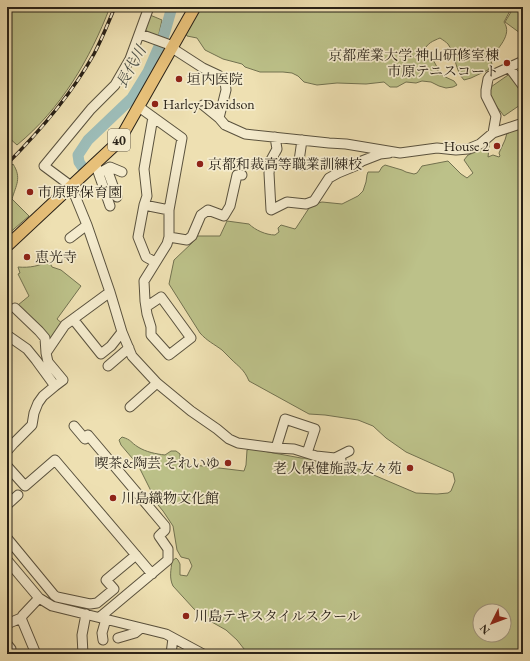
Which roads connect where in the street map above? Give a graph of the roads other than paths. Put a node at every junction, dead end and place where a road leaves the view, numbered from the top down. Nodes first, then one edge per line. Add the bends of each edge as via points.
1 (149, 7) edge
2 (195, 7) edge
3 (140, 34) junction
4 (171, 46) junction
5 (523, 61) edge
6 (509, 67) junction
7 (523, 86) edge
8 (203, 105) dead end
9 (139, 107) junction
10 (154, 117) junction
11 (219, 118) junction
12 (523, 123) edge
13 (493, 133) junction
14 (275, 137) junction
15 (302, 140) junction
16 (394, 152) junction
17 (95, 163) junction
18 (301, 165) dead end
19 (107, 169) junction
20 (122, 172) dead end
21 (99, 174) junction
22 (242, 175) dead end
23 (71, 186) junction
24 (117, 197) dead end
25 (144, 205) junction
26 (110, 206) dead end
27 (169, 210) junction
28 (87, 225) junction
29 (169, 237) junction
30 (70, 238) dead end
31 (7, 244) edge
32 (155, 262) junction
33 (110, 292) junction
34 (146, 306) junction
35 (15, 308) dead end
36 (73, 319) junction
37 (122, 332) junction
38 (7, 335) edge
39 (129, 348) junction
40 (46, 353) junction
41 (108, 366) dead end
42 (157, 383) junction
43 (55, 386) junction
44 (130, 407) dead end
45 (74, 426) dead end
46 (276, 448) junction
47 (7, 451) edge
48 (349, 451) dead end
49 (307, 453) junction
50 (7, 466) edge
51 (18, 495) dead end
52 (7, 505) edge
53 (7, 538) edge
54 (136, 555) junction
55 (8, 562) edge
56 (152, 574) junction
57 (39, 598) junction
58 (86, 614) junction
59 (21, 618) junction
60 (103, 618) junction
61 (7, 624) edge
62 (141, 628) junction
63 (118, 638) dead end
64 (173, 638) junction
65 (102, 640) dead end
66 (7, 644) edge
67 (7, 652) edge
68 (36, 654) edge
69 (83, 654) edge
70 (171, 654) edge
71 (203, 654) edge

1 - 3 street
2 - 4 main road, 40
3 - 4 street
3 - 23 street via 130,59 115,85 91,109 44,166
4 - 9 main road, 40
4 - 11 street via 225,81 226,90
5 - 6 street
6 - 7 street
6 - 13 street via 488,79 486,96 496,116
8 - 11 street
9 - 10 street
9 - 17 main road, 40 via 114,146
10 - 25 street via 144,169 147,196
10 - 27 street via 182,138
11 - 14 street via 225,125 245,134
12 - 13 street
13 - 16 street via 480,144 468,149 437,148
14 - 15 street
14 - 16 street via 277,149 271,160 270,173 271,210 288,202 306,204 314,201 328,178 362,161
15 - 16 street
15 - 18 street via 299,161
17 - 21 street
17 - 23 main road, 40
19 - 20 street via 110,167
19 - 21 street
19 - 24 street via 116,185
21 - 26 street
22 - 29 street via 237,175 230,206 224,216 208,210 201,214 192,236 187,240
23 - 28 street
23 - 31 main road, 40
25 - 27 street
25 - 32 street via 138,237 146,257
27 - 29 street
28 - 30 street
28 - 33 street
29 - 32 street
32 - 34 street via 144,280
33 - 36 street
33 - 37 street
34 - 34 street via 151,335 169,356 190,338 161,297
35 - 40 street via 45,338
36 - 37 street via 98,357
36 - 40 street via 65,325
37 - 39 street
38 - 43 street via 27,349
39 - 41 street
39 - 42 street via 132,356
40 - 43 street via 48,362 63,380
42 - 44 street
42 - 46 street via 228,439 238,443
43 - 47 street via 38,404 32,425
45 - 56 street via 85,439 88,436 165,526 165,530 158,536 168,549 168,560
46 - 49 street
46 - 49 street via 285,419 315,428
48 - 49 street via 338,459
50 - 54 street via 25,486 55,460
51 - 52 street
53 - 54 street via 57,597 90,604 97,603 114,589 106,580
54 - 56 street
55 - 57 street
56 - 60 street
57 - 58 street via 52,606
57 - 59 street
58 - 60 street
58 - 69 street via 82,635
59 - 61 street
59 - 68 street
60 - 62 street
60 - 65 street
62 - 63 street via 135,633
62 - 64 street
64 - 70 street
64 - 71 street
66 - 67 street via 11,649

